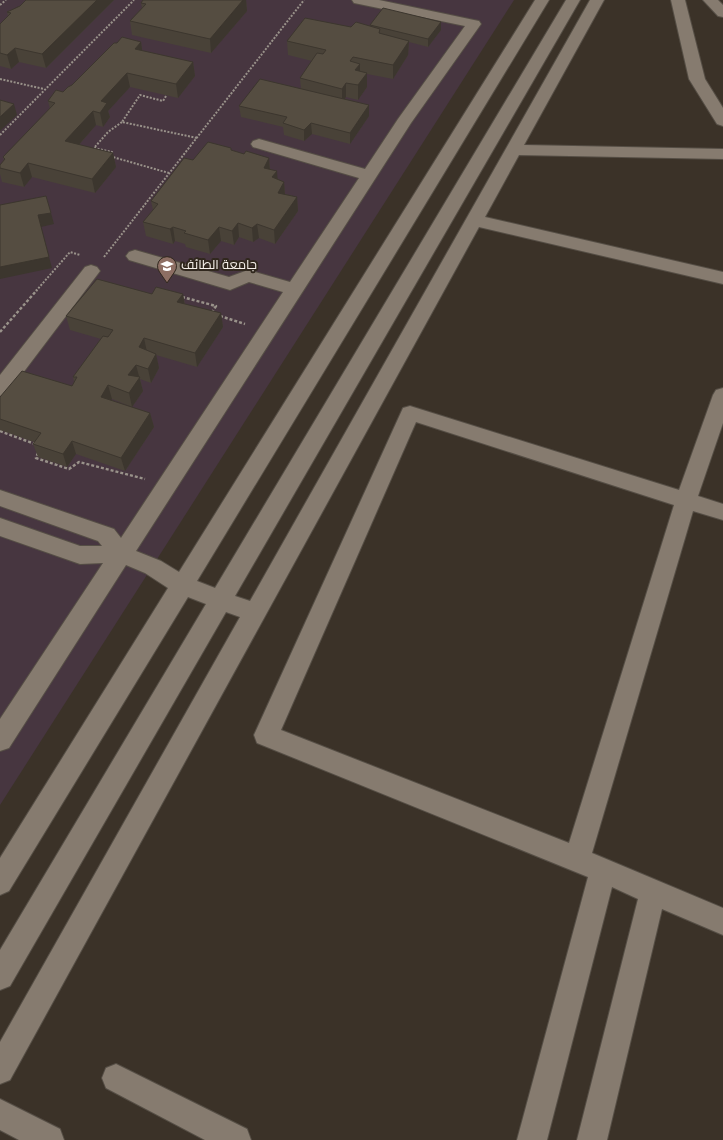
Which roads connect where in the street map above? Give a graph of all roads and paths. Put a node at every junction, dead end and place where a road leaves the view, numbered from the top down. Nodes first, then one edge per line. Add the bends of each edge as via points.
1 (6, 0) edge
2 (134, 0) edge
3 (304, 0) edge
4 (362, 0) edge
5 (542, 0) edge
6 (573, 0) edge
7 (597, 0) edge
8 (678, 0) edge
9 (710, 0) edge
10 (0, 5) edge
11 (722, 11) edge
12 (0, 79) edge
13 (45, 90) junction
14 (166, 96) edge
15 (723, 121) edge
16 (122, 122) junction
17 (0, 134) edge
18 (197, 138) junction
19 (259, 144) dead end
20 (513, 150) junction
21 (723, 154) edge
22 (169, 173) junction
23 (369, 176) junction
24 (474, 220) junction
25 (135, 256) dead end
26 (91, 263) junction
27 (723, 278) edge
28 (295, 289) junction
29 (176, 295) edge
30 (249, 325) dead end
31 (0, 333) edge
32 (0, 389) edge
33 (723, 395) edge
34 (0, 431) edge
35 (42, 447) edge
36 (39, 453) edge
37 (151, 481) dead end
38 (0, 498) edge
39 (686, 500) junction
40 (723, 512) edge
41 (0, 527) edge
42 (121, 554) junction
43 (182, 585) junction
44 (221, 600) junction
45 (255, 613) junction
46 (0, 740) edge
47 (577, 859) junction
48 (603, 871) junction
49 (0, 882) edge
50 (653, 892) junction
51 (723, 922) edge
52 (0, 976) edge
53 (0, 1070) edge
54 (116, 1078) dead end
55 (0, 1114) edge
56 (48, 1140) edge
57 (236, 1140) edge
58 (532, 1140) edge
59 (592, 1140) edge

1 - 10 path
2 - 13 path
3 - 18 path
4 - 23 street via 474,24
5 - 43 street
6 - 44 street
7 - 20 street
8 - 15 street via 697,79
9 - 11 street
12 - 13 path
13 - 17 path
14 - 16 path via 163,101 140,95
16 - 18 path
16 - 22 path via 108,132 94,148 112,152 109,156
18 - 22 path
19 - 23 street
20 - 21 street
20 - 24 street
22 - 26 path
23 - 28 street
24 - 27 street
24 - 45 street
25 - 28 street via 230,284 248,276
26 - 31 path via 70,252
26 - 32 street
28 - 42 street
29 - 30 path via 216,306 211,314
33 - 39 street
34 - 35 path
36 - 37 path via 36,458 69,468 79,462
38 - 42 street via 106,535
39 - 40 street
39 - 47 street
39 - 47 street via 410,413 266,735
41 - 42 street via 80,555
42 - 43 street via 153,566
42 - 46 street
43 - 44 street
43 - 49 street
44 - 45 street
44 - 52 street
45 - 53 street
47 - 48 street
48 - 50 street
48 - 58 street
50 - 51 street
50 - 59 street
54 - 57 street
55 - 56 street

